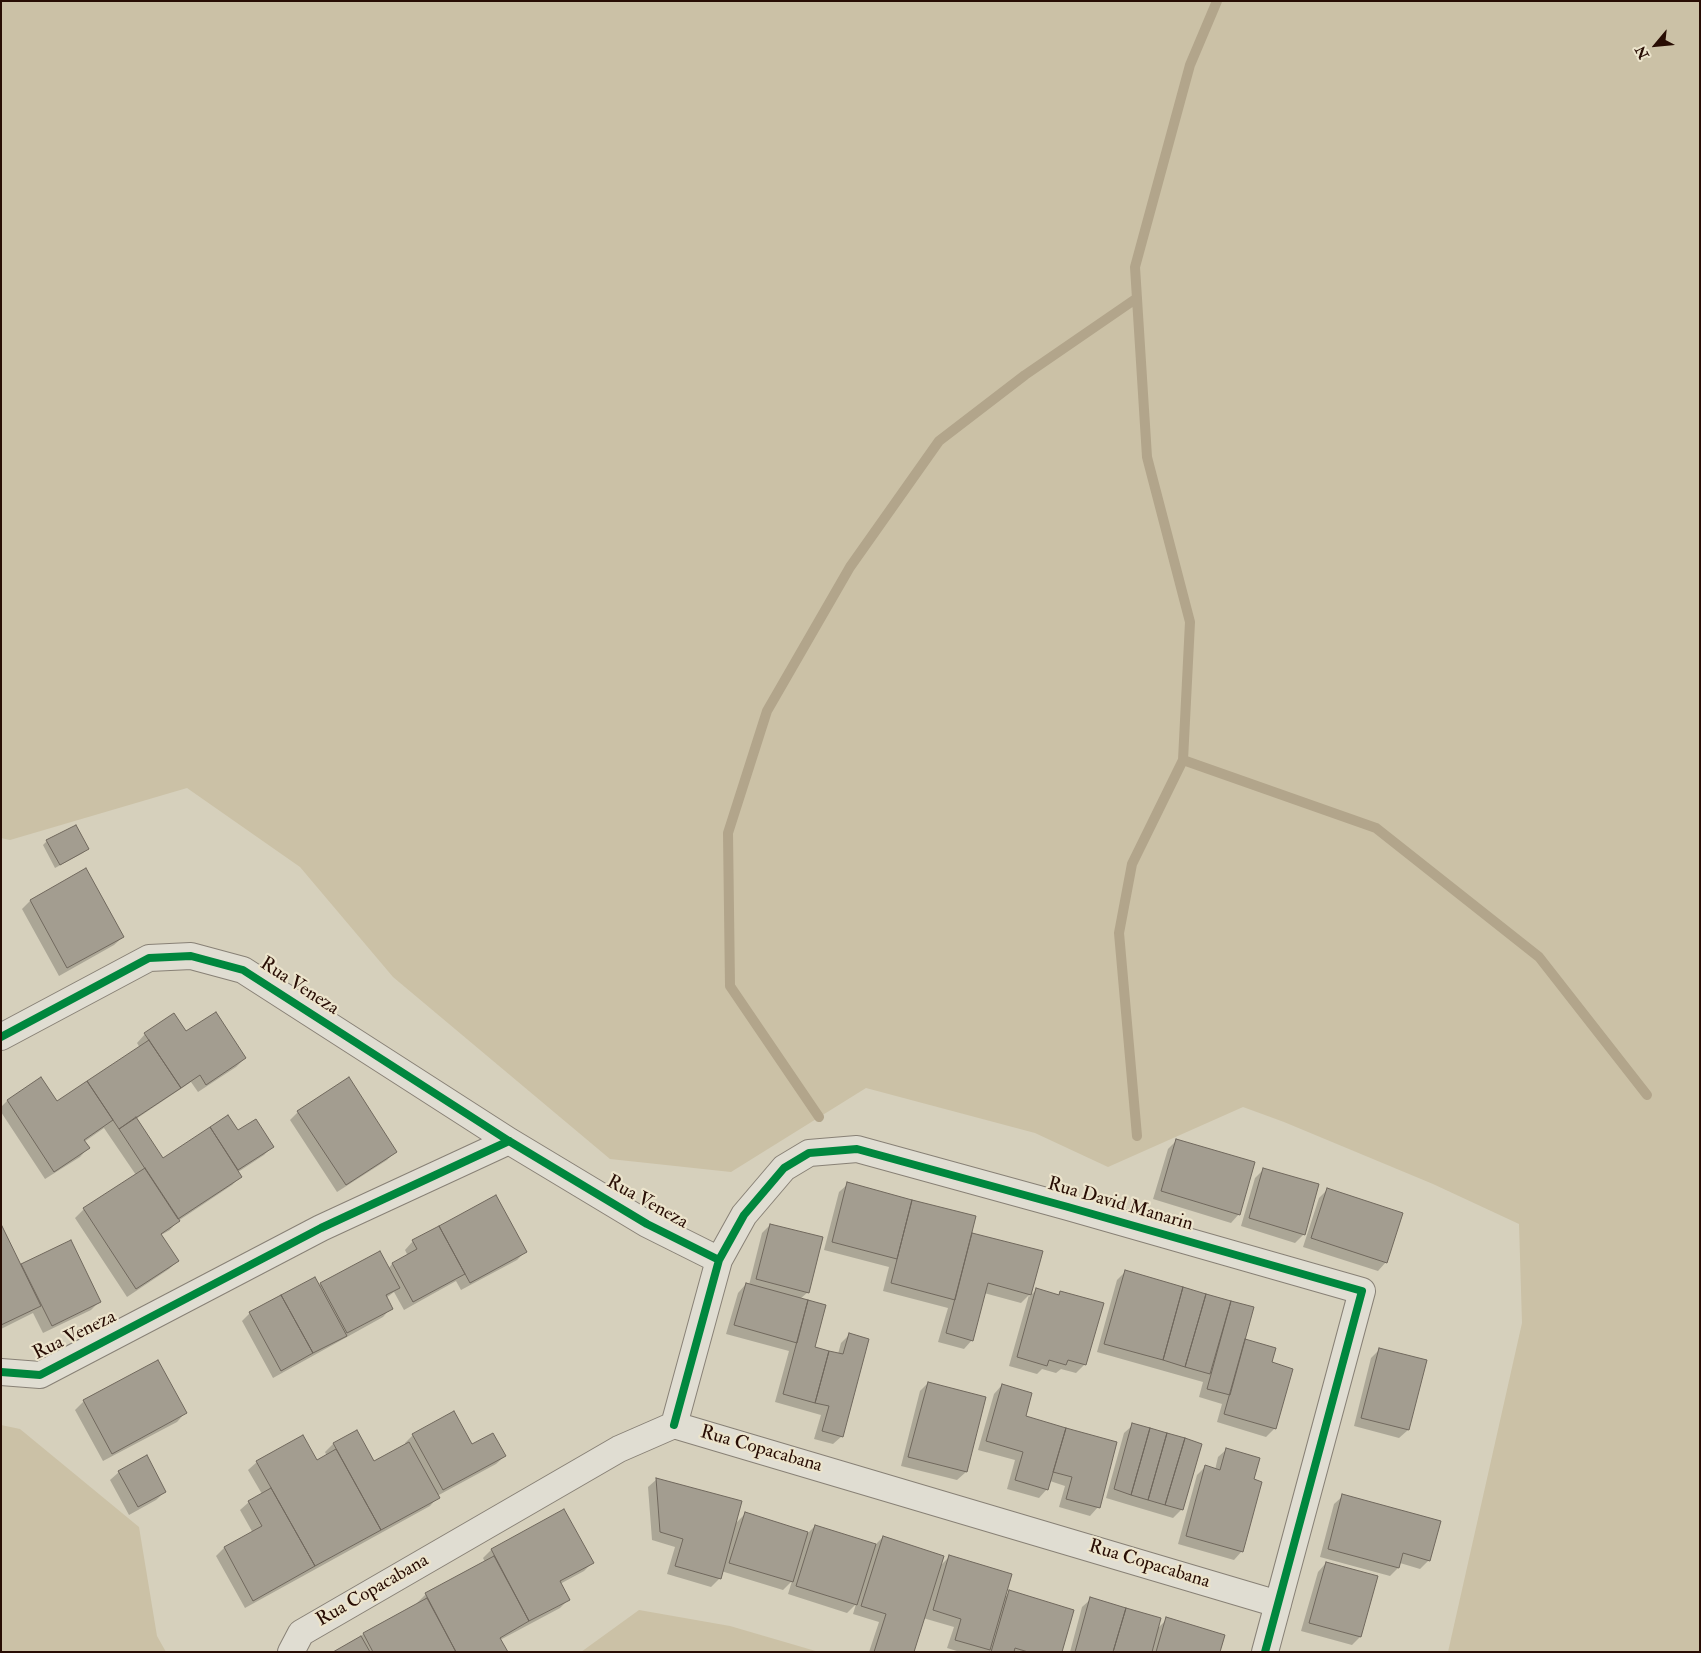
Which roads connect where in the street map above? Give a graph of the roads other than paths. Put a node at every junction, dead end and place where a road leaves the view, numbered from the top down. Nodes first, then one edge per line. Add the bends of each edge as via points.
1 (1, 1037) edge
2 (509, 1141) junction
3 (718, 1260) junction
4 (1, 1372) edge
5 (674, 1425) junction
6 (1278, 1604) junction
7 (291, 1652) edge
8 (1265, 1652) edge

1 - 2 street, Rua Veneza via 150,958 191,956 243,970
2 - 3 street, Rua Veneza via 647,1224
2 - 4 street, Rua Veneza via 321,1228 40,1375
3 - 5 street, Rua David Manarin
3 - 6 street, Rua David Manarin via 744,1215 784,1168 809,1153 857,1149 1362,1291
5 - 6 street, Rua Copacabana
5 - 7 street, Rua Copacabana via 618,1449 301,1633
6 - 8 street, Rua David Manarin

